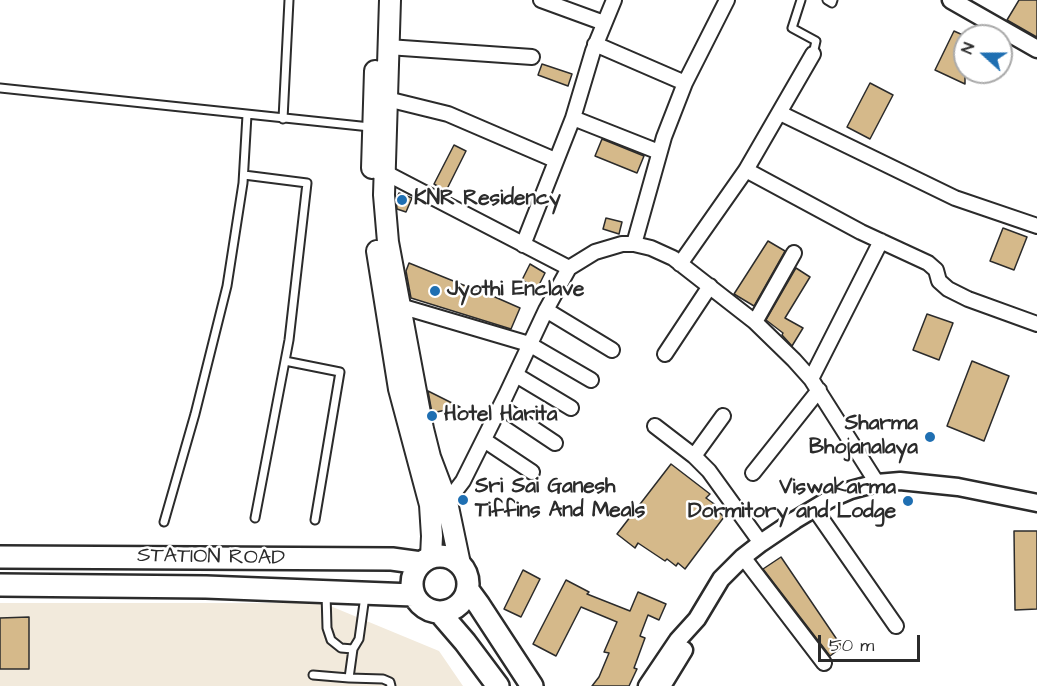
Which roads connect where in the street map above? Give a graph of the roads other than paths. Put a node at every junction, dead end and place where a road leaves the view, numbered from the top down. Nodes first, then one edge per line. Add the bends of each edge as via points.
1 (289, 0) edge
2 (378, 0) edge
3 (390, 0) edge
4 (541, 0) edge
5 (614, 0) edge
6 (727, 0) edge
7 (801, 0) edge
8 (827, 0) edge
9 (833, 0) edge
10 (951, 0) edge
11 (604, 23) junction
12 (595, 44) junction
13 (388, 47) junction
14 (1037, 49) edge
15 (813, 54) joint
16 (532, 57) dead end
17 (685, 83) junction
18 (0, 88) edge
19 (387, 99) junction
20 (780, 113) junction
21 (247, 115) junction
22 (573, 118) junction
23 (283, 119) junction
24 (373, 128) junction
25 (659, 152) junction
26 (555, 160) junction
27 (746, 170) junction
28 (379, 172) junction
29 (244, 175) junction
30 (1037, 226) edge
31 (881, 241) junction
32 (634, 244) junction
33 (523, 245) junction
34 (794, 253) dead end
35 (680, 264) junction
36 (569, 268) junction
37 (710, 286) junction
38 (400, 306) junction
39 (546, 310) junction
40 (754, 322) junction
41 (1037, 324) edge
42 (529, 344) junction
43 (612, 350) dead end
44 (665, 354) dead end
45 (285, 362) junction
46 (516, 375) junction
47 (591, 380) dead end
48 (815, 385) junction
49 (501, 407) junction
50 (571, 408) dead end
51 (723, 416) dead end
52 (655, 426) dead end
53 (484, 440) junction
54 (555, 443) dead end
55 (694, 456) junction
56 (532, 472) dead end
57 (753, 473) dead end
58 (877, 483) junction
59 (447, 502) junction
60 (1037, 503) edge
61 (814, 508) junction
62 (255, 518) dead end
63 (315, 520) dead end
64 (164, 522) dead end
65 (761, 543) junction
66 (0, 557) edge
67 (743, 557) junction
68 (426, 560) junction
69 (460, 564) junction
70 (0, 585) edge
71 (468, 590) junction
72 (326, 591) junction
73 (366, 593) junction
74 (413, 595) junction
75 (440, 613) junction
76 (697, 619) junction
77 (896, 626) dead end
78 (352, 649) junction
79 (824, 663) dead end
80 (313, 675) dead end
81 (349, 678) junction
82 (391, 686) edge
83 (498, 686) edge
84 (532, 686) edge
85 (647, 686) edge
86 (662, 686) edge

1 - 23 lane
2 - 24 main road
3 - 13 main road
4 - 11 street
5 - 11 street
6 - 17 street
7 - 15 lane via 792,28 816,41
8 - 9 lane
10 - 14 street
11 - 12 street
12 - 17 street
12 - 22 street
13 - 16 street
13 - 19 main road
15 - 20 street
17 - 25 street
18 - 21 lane
19 - 26 street via 448,114
19 - 28 main road
20 - 27 street
20 - 30 street via 939,190
21 - 23 lane
21 - 29 lane
22 - 25 street
22 - 26 street
23 - 24 lane
24 - 28 main road
25 - 32 street
26 - 33 street
27 - 31 street
27 - 35 street
28 - 33 street
28 - 38 main road
28 - 68 main road via 374,229 399,389 430,505 432,536
29 - 45 lane via 307,183
29 - 64 lane via 227,286
31 - 41 street via 928,263 948,289
31 - 48 street
32 - 35 street via 660,252
32 - 36 street via 608,247
33 - 36 street
34 - 40 street
35 - 37 street
36 - 39 street
37 - 40 street
37 - 44 street
38 - 42 street
38 - 59 main road via 423,429
39 - 42 street
39 - 43 street
40 - 48 street
42 - 46 street
42 - 47 street
45 - 62 lane
45 - 63 lane via 340,372
46 - 49 street
46 - 50 street
48 - 57 street
48 - 58 street
49 - 53 street
49 - 54 street
51 - 55 street
52 - 55 street
53 - 56 street
53 - 59 street via 463,482
55 - 65 street
58 - 60 street via 937,484
58 - 61 street via 851,490
59 - 69 main road
61 - 65 street
61 - 77 street
65 - 67 street
66 - 68 main road, STATION ROAD
67 - 76 street via 721,579
67 - 79 street
68 - 69 main road via 441,556
68 - 74 main road via 414,572
69 - 71 main road via 467,576
70 - 72 main road, STATION ROAD
71 - 75 main road via 462,602
71 - 84 main road
72 - 73 main road, STATION ROAD
72 - 78 lane via 331,640 341,648
73 - 74 main road, STATION ROAD
73 - 78 lane via 359,639
74 - 75 main road via 419,605
75 - 83 main road
76 - 85 street
76 - 86 street via 689,642
78 - 81 lane
80 - 81 lane
81 - 82 lane via 383,679

